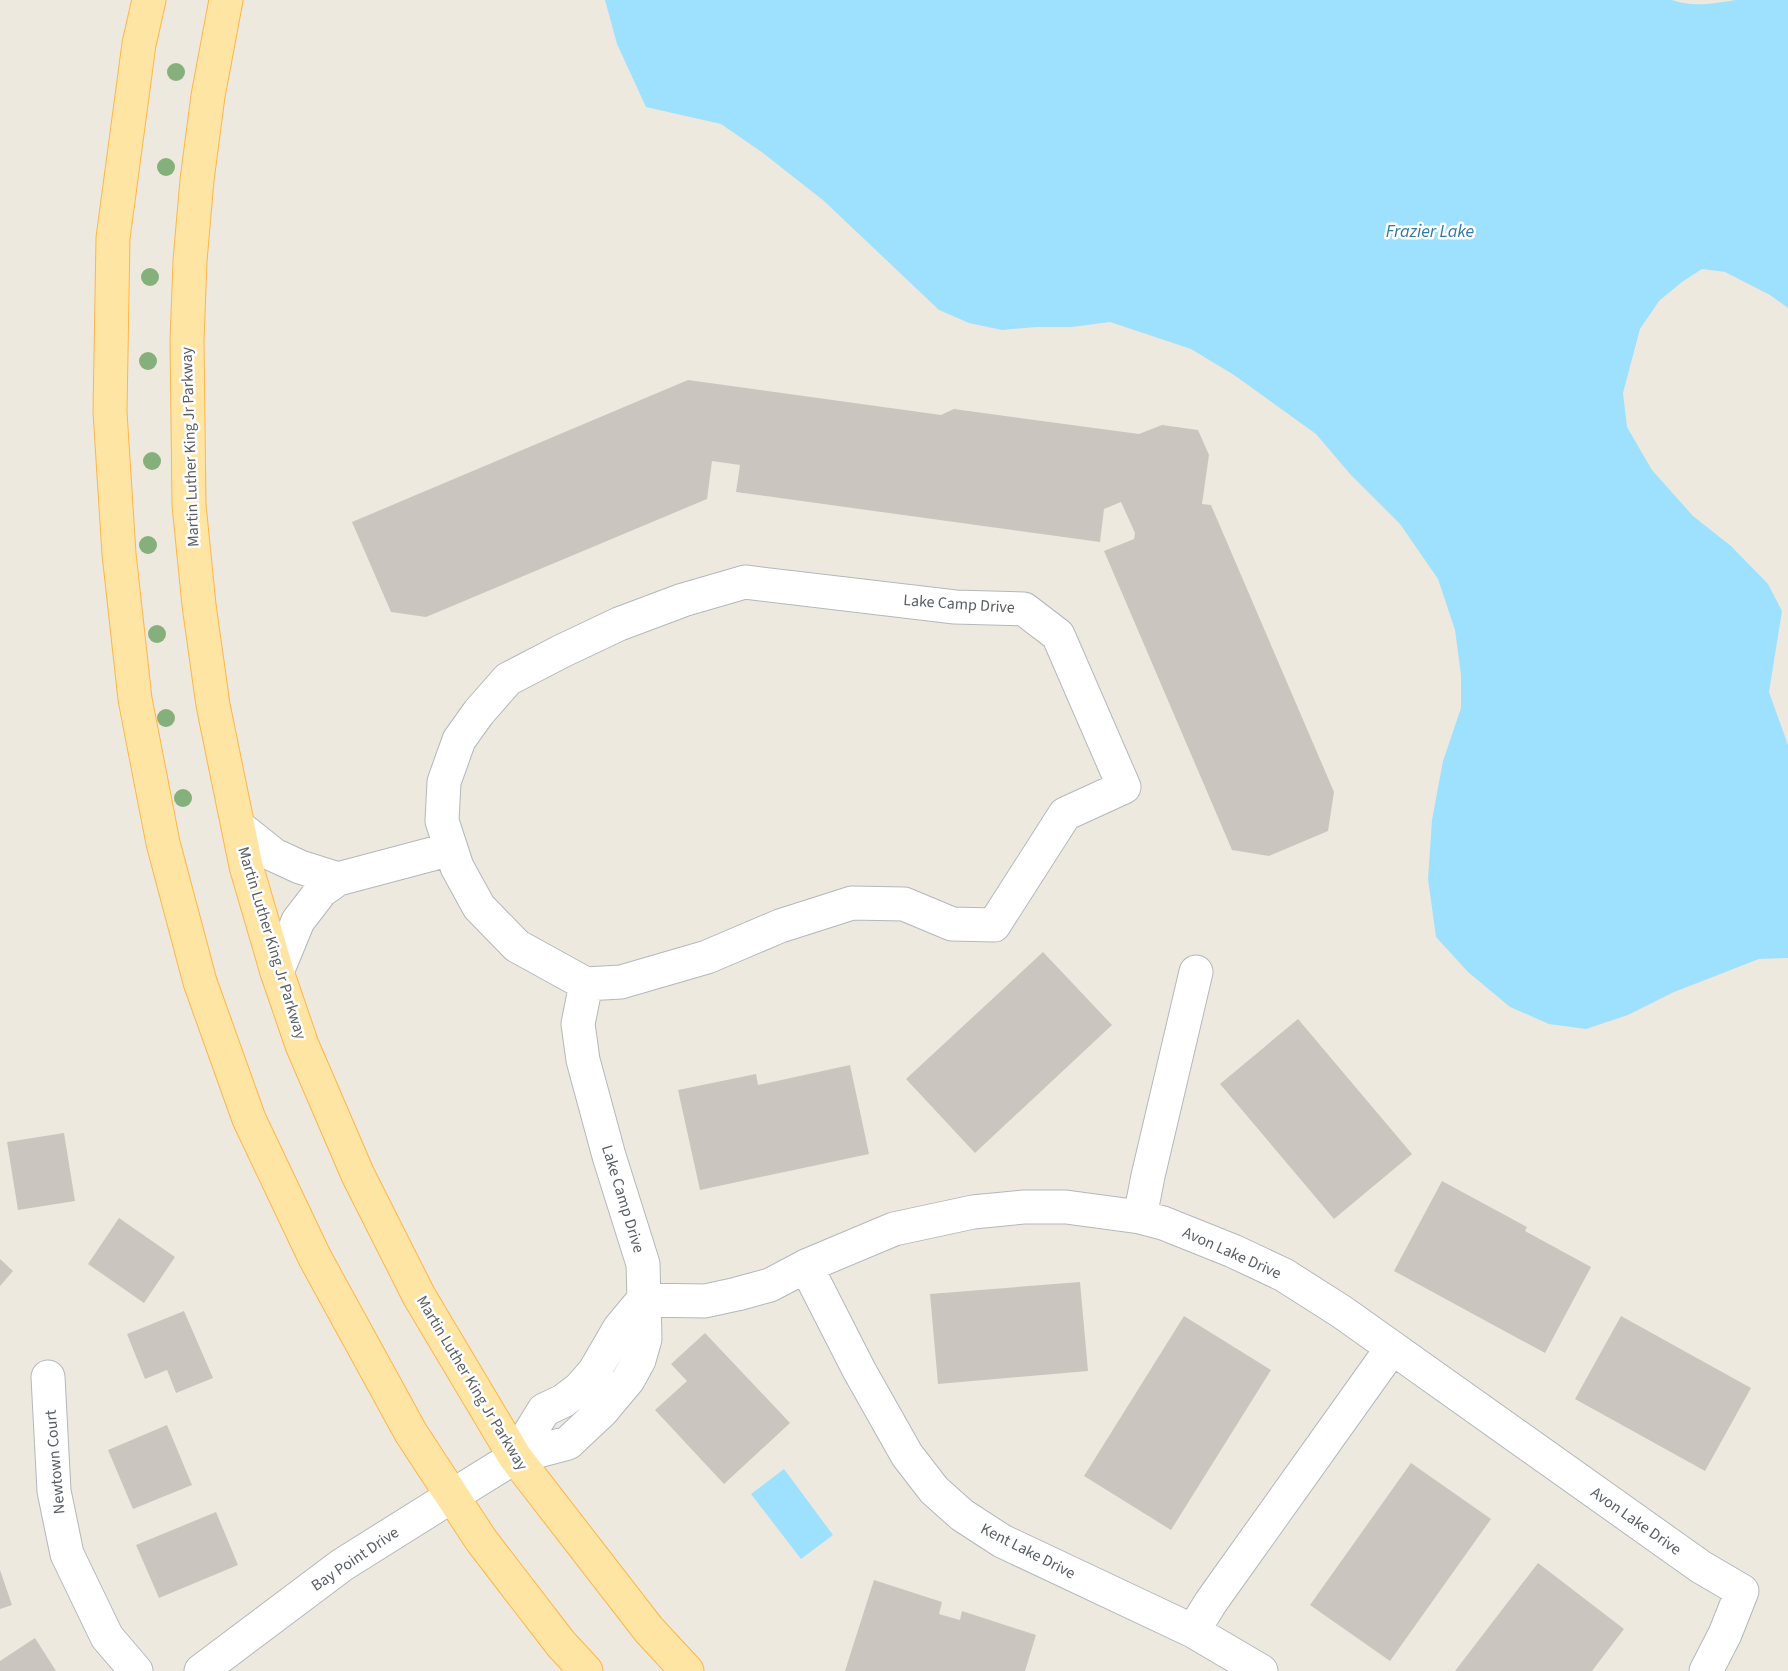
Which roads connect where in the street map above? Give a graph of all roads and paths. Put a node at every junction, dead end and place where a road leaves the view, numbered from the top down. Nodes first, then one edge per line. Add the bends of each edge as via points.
1 (148, 0) edge
2 (226, 0) edge
3 (239, 827) junction
4 (451, 849) junction
5 (338, 879) junction
6 (277, 972) junction
7 (1196, 972) dead end
8 (586, 984) junction
9 (1140, 1217) junction
10 (806, 1266) junction
11 (643, 1300) junction
12 (1392, 1348) junction
13 (48, 1377) dead end
14 (515, 1457) junction
15 (452, 1496) junction
16 (1193, 1631) junction
17 (136, 1671) edge
18 (201, 1671) edge
19 (586, 1671) edge
20 (687, 1671) edge
21 (1261, 1671) edge
22 (1706, 1671) edge

1 - 15 main road via 113,238 110,412 118,554 135,699 163,843 200,982 249,1119 315,1258 411,1433
2 - 3 main road, Martin Luther King Jr Parkway via 208,96 190,261 189,505 213,705
3 - 5 street via 274,855
3 - 6 main road, Martin Luther King Jr Parkway via 246,866
4 - 5 street
4 - 8 street, Lake Camp Drive via 479,907 517,946
4 - 8 street, Lake Camp Drive via 442,821 444,782 459,740 508,679 619,624 683,600 745,582 955,607 1024,609 1058,635 1124,788 1065,814 994,925 952,924 904,904 852,903 780,926 707,957 621,982
5 - 6 street via 321,891 298,921
6 - 14 main road, Martin Luther King Jr Parkway via 302,1045 358,1175 419,1296
7 - 9 street
8 - 11 street, Lake Camp Drive via 578,1024 583,1060 643,1263
9 - 10 street, Avon Lake Drive via 1066,1207 973,1212 894,1229
9 - 12 street, Avon Lake Drive via 1233,1251 1284,1275
10 - 11 street, Avon Lake Drive via 770,1285 705,1301
10 - 16 street, Kent Lake Drive via 907,1455 934,1490 962,1515 1002,1541
11 - 14 street, Lake Camp Drive via 645,1339 628,1380 568,1443
12 - 16 street
12 - 22 street, Avon Lake Drive via 1701,1567 1742,1591
13 - 17 street, Newtown Court via 54,1491 67,1554 107,1636
14 - 15 street, Bay Point Drive
14 - 20 main road, Martin Luther King Jr Parkway via 649,1630
15 - 18 street, Bay Point Drive via 342,1565
15 - 19 main road via 481,1540
16 - 21 street, Kent Lake Drive

